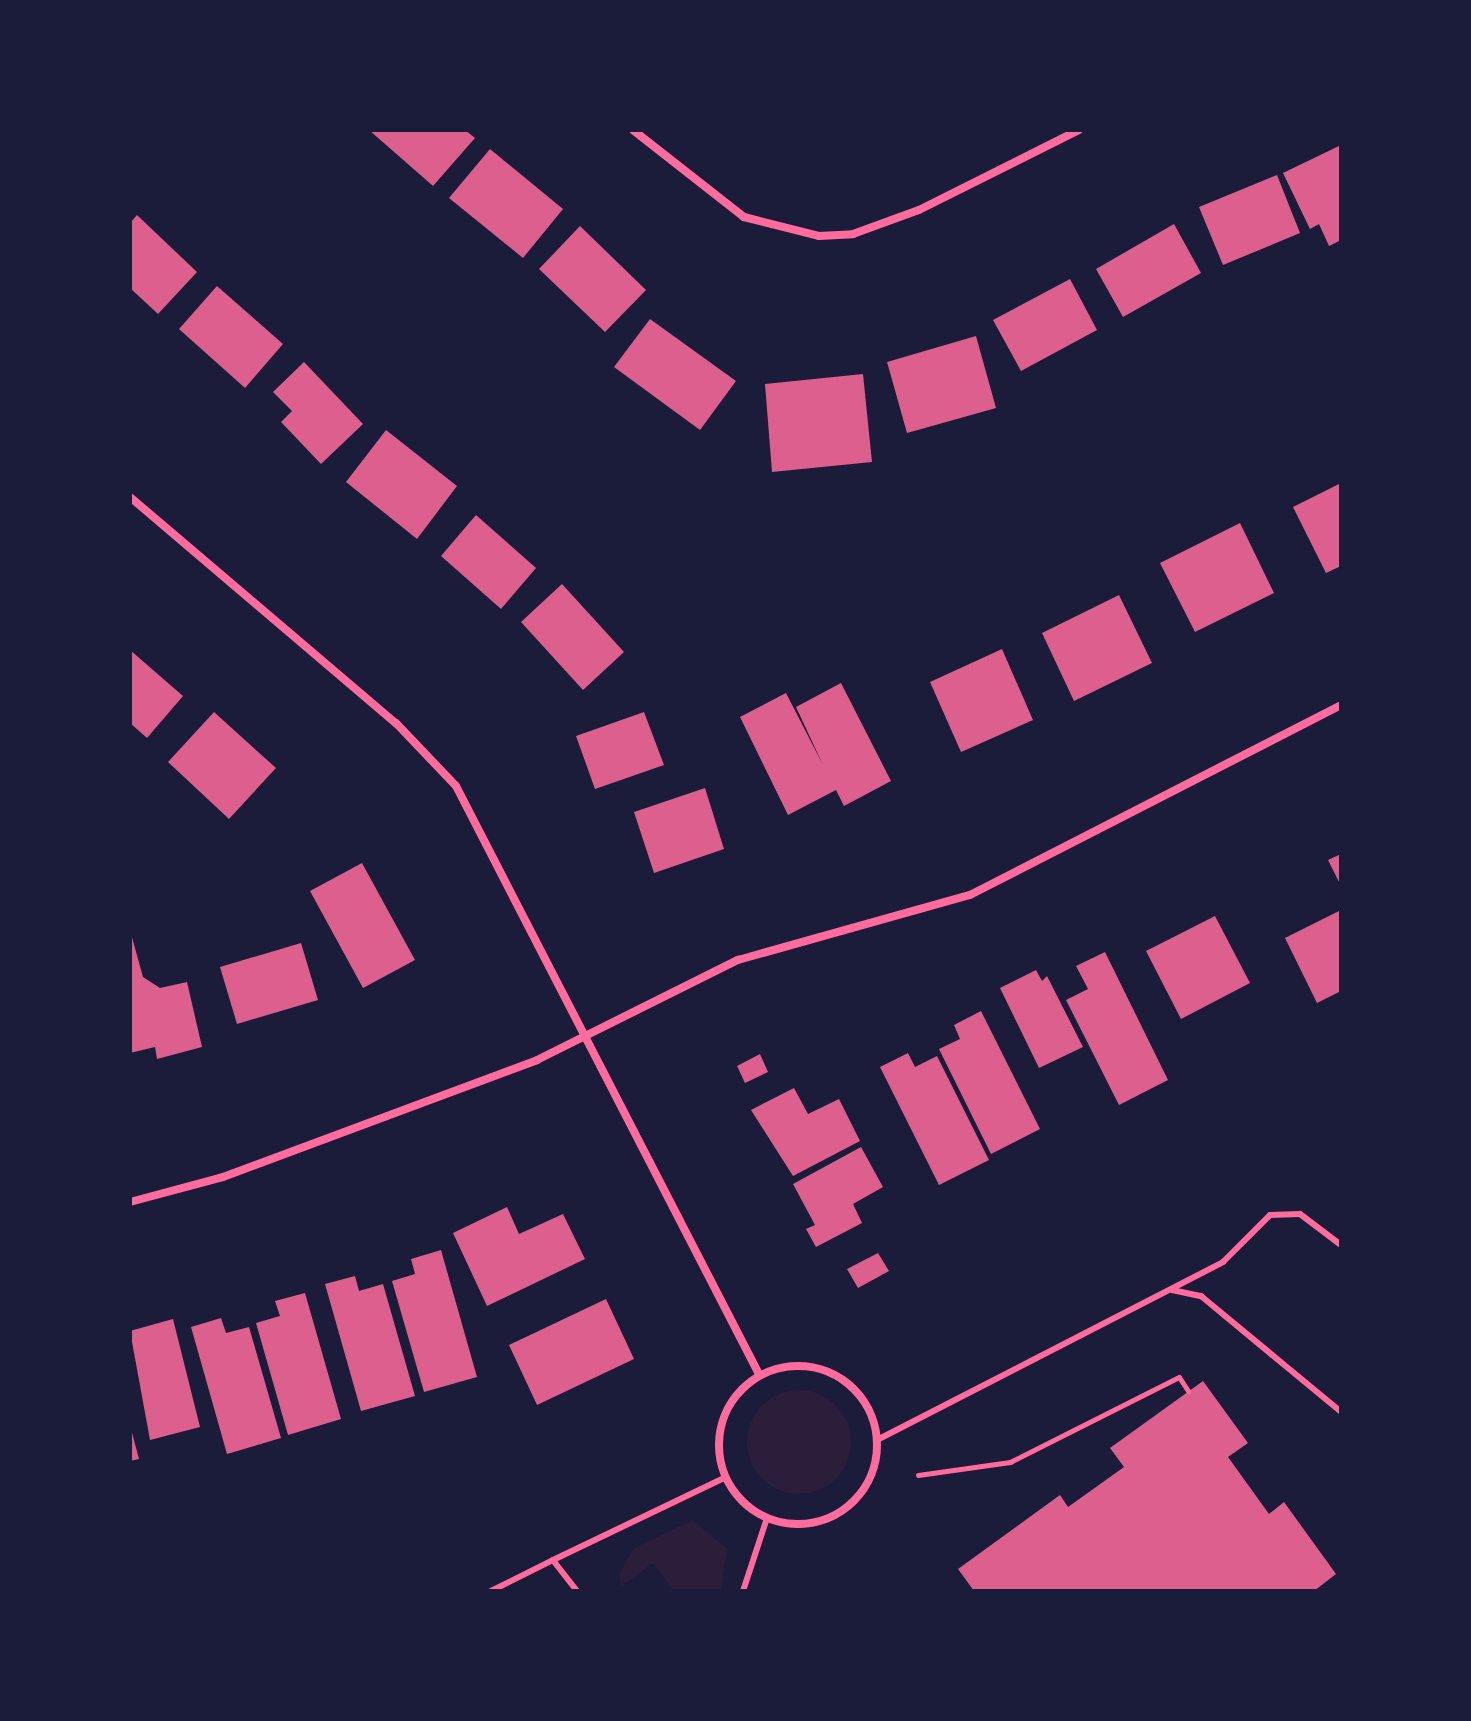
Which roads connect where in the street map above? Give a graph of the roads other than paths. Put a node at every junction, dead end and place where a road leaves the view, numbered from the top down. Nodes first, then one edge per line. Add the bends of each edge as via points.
1 (633, 130) edge
2 (1079, 130) edge
3 (130, 497) edge
4 (1341, 705) edge
5 (587, 1036) junction
6 (130, 1202) edge
7 (1341, 1245) edge
8 (1172, 1290) junction
9 (759, 1374) junction
10 (1341, 1412) edge
11 (877, 1440) junction
12 (726, 1477) junction
13 (767, 1518) junction
14 (553, 1560) junction
15 (491, 1591) edge
16 (577, 1591) edge
17 (743, 1591) edge

1 - 2 street via 744,217 819,236 853,234 919,210
3 - 5 street via 428,753 456,786
4 - 5 street via 970,895 738,960
5 - 6 street via 223,1177
5 - 9 street
7 - 8 lane via 1300,1214 1270,1215 1223,1262
8 - 10 lane via 1201,1296
8 - 11 lane
9 - 11 street via 798,1366 834,1373 868,1407
9 - 12 street via 728,1406 720,1429
11 - 13 street via 871,1478 838,1514 791,1524
12 - 13 street
12 - 14 lane
13 - 17 lane
14 - 15 lane
14 - 16 lane

